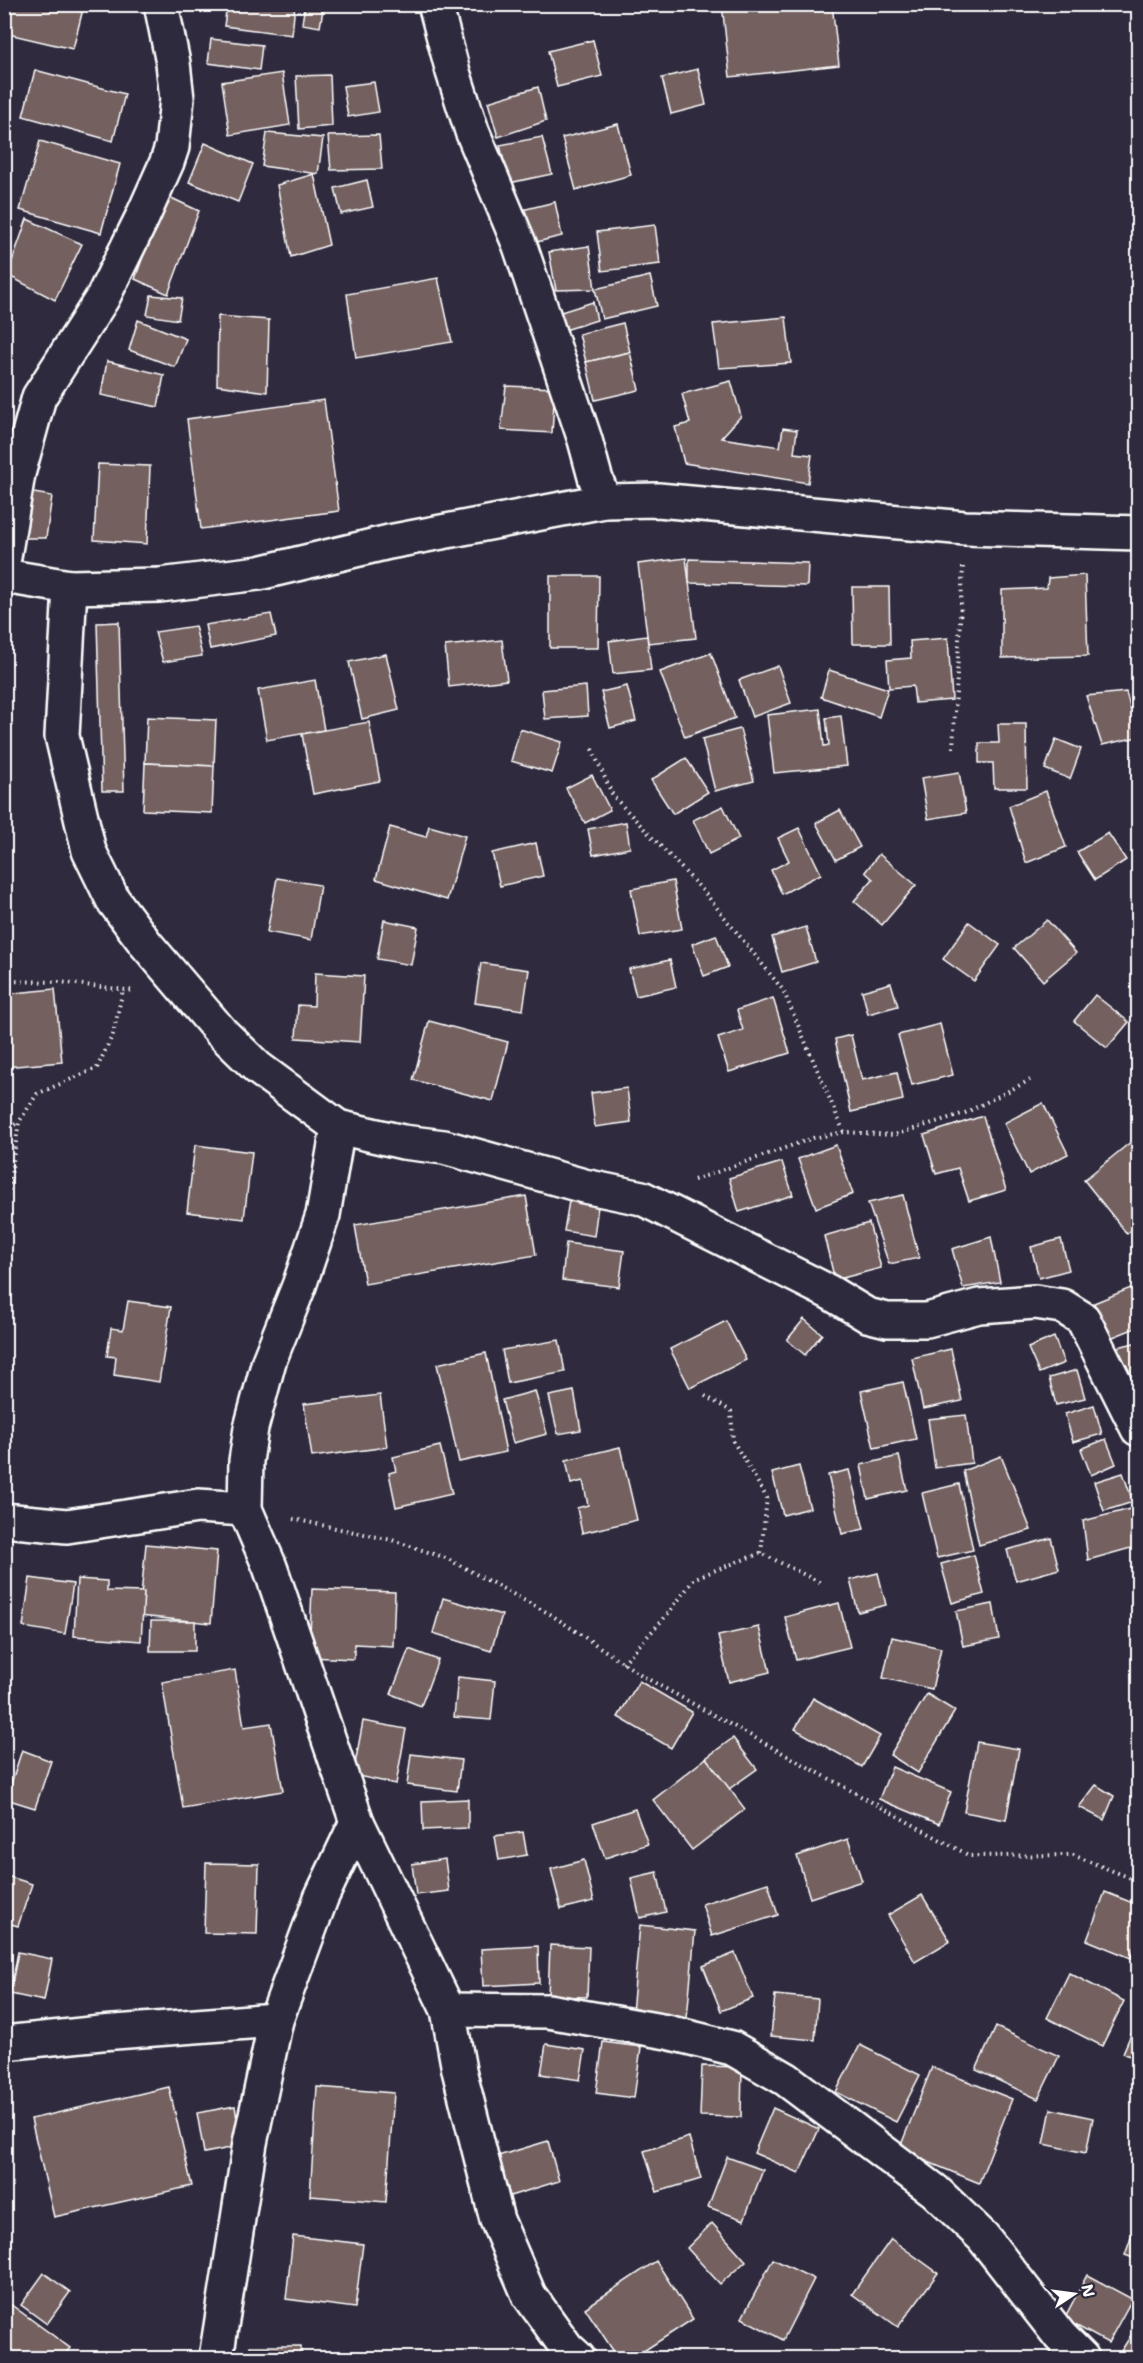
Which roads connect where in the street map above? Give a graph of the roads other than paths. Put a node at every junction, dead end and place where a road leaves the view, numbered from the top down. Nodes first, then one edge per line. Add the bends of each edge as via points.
1 (161, 4) edge
2 (435, 4) edge
3 (604, 501) junction
4 (1138, 533) edge
5 (4, 557) edge
6 (4, 576) edge
7 (70, 587) junction
8 (338, 1127) junction
9 (1138, 1429) edge
10 (244, 1509) junction
11 (4, 1520) edge
12 (357, 1822) junction
13 (448, 2010) junction
14 (276, 2020) junction
15 (4, 2043) edge
16 (216, 2358) edge
17 (578, 2358) edge
18 (1082, 2358) edge

1 - 5 street via 177,99 172,147 103,297 39,397 18,474
2 - 3 street via 472,131 520,246
3 - 4 street via 658,500 965,528
3 - 7 street via 388,542 259,573 160,585
6 - 7 street
7 - 8 street via 63,736 89,851 113,900 221,1032 258,1068
8 - 9 street via 444,1147 642,1198 867,1315 888,1320 927,1320 979,1306 1035,1302 1062,1306 1083,1319
8 - 10 street via 323,1215 269,1361 251,1428
10 - 11 street via 198,1506 67,1526
10 - 12 street via 270,1568
12 - 13 street
12 - 14 street via 321,1898
13 - 17 street via 497,2220 529,2295
13 - 18 street via 548,2011 732,2048 786,2079 935,2191 983,2237 1059,2336
14 - 15 street
14 - 16 street via 250,2143

